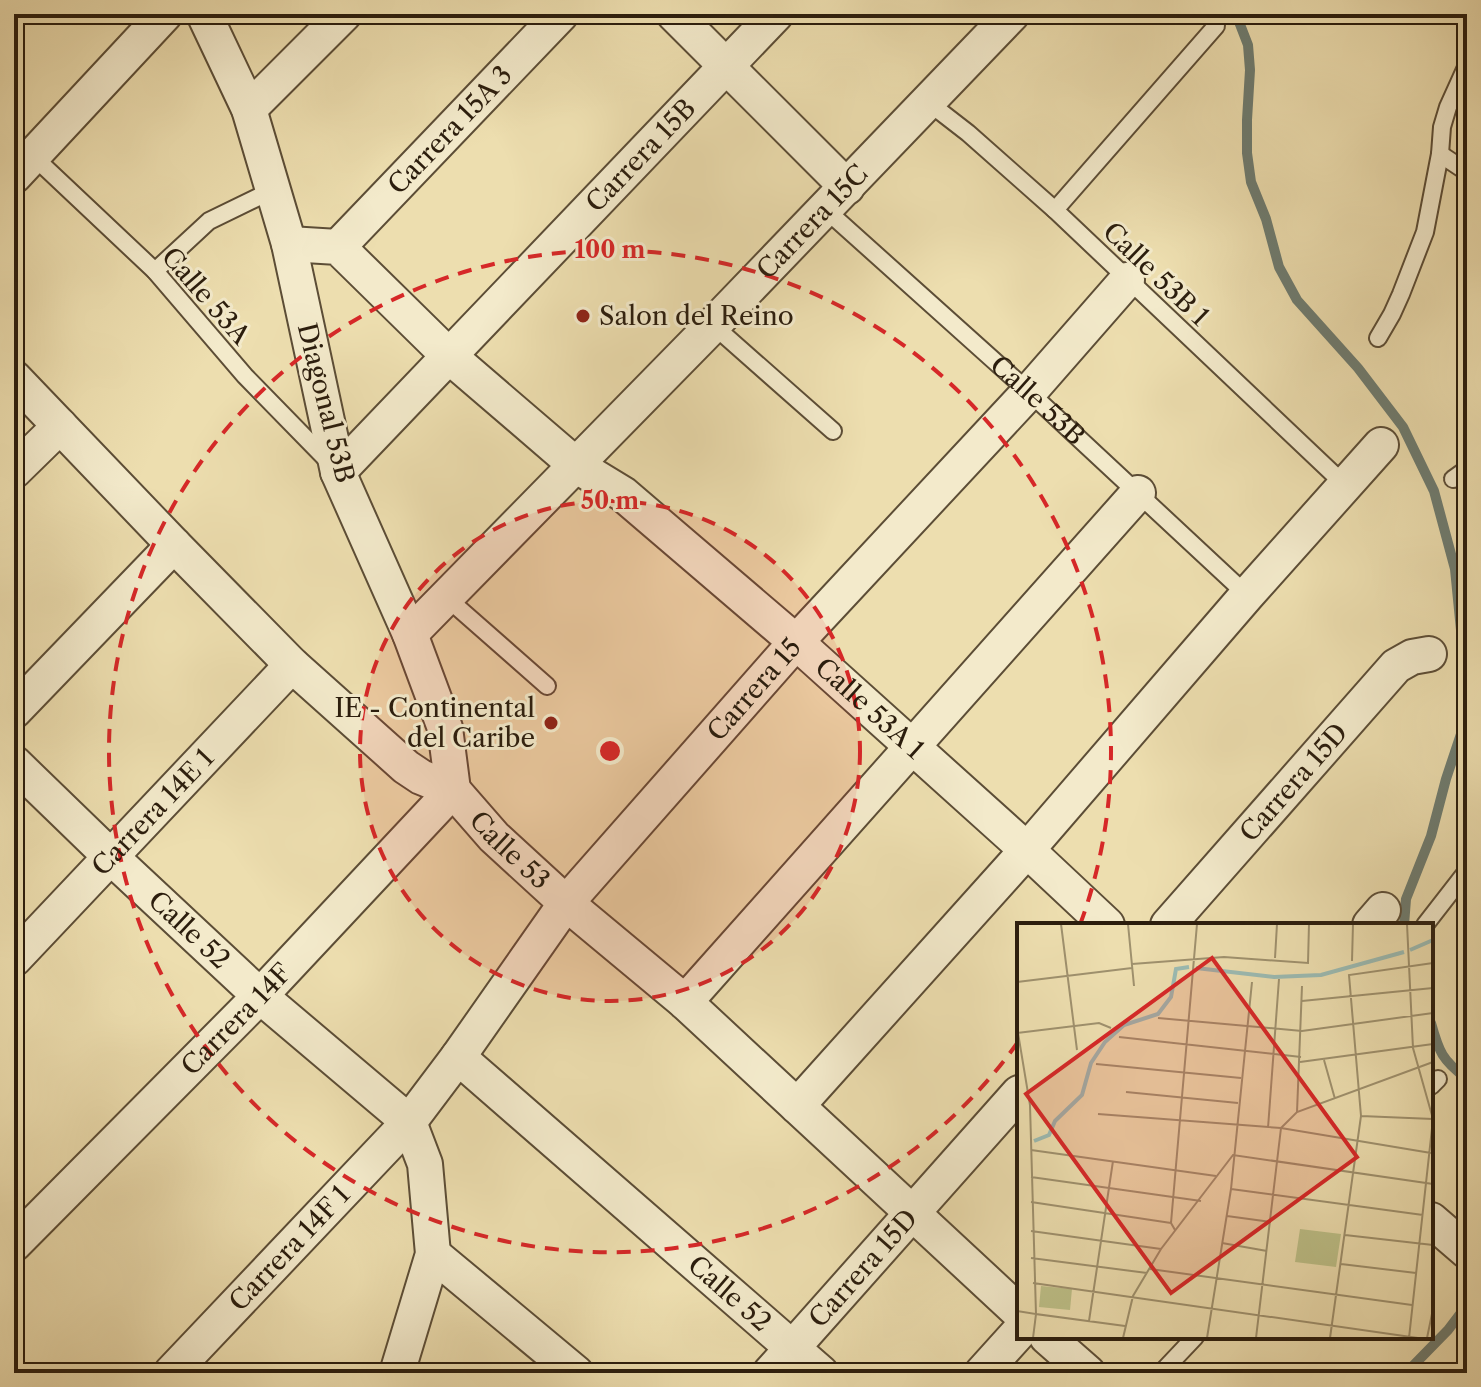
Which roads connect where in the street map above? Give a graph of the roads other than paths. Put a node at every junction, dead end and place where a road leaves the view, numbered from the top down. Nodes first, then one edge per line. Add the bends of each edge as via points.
1 (165, 14) edge
2 (204, 14) edge
3 (344, 14) edge
4 (561, 14) edge
5 (674, 14) edge
6 (776, 14) edge
7 (1012, 14) edge
8 (1216, 26) dead end
9 (725, 65) junction
10 (1467, 65) edge
11 (928, 102) junction
12 (249, 109) junction
13 (1440, 154) junction
14 (24, 166) edge
15 (1467, 172) edge
16 (273, 190) junction
17 (836, 198) junction
18 (1055, 210) junction
19 (289, 244) junction
20 (338, 247) junction
21 (155, 271) junction
22 (1127, 280) junction
23 (713, 325) junction
24 (1378, 338) dead end
25 (449, 356) junction
26 (14, 378) edge
27 (1029, 392) junction
28 (60, 426) junction
29 (833, 431) dead end
30 (1381, 445) dead end
31 (577, 466) junction
32 (14, 471) edge
33 (338, 472) junction
34 (1346, 486) junction
35 (1138, 493) junction
36 (174, 545) junction
37 (1247, 595) junction
38 (447, 598) junction
39 (410, 634) junction
40 (796, 642) junction
41 (1429, 654) dead end
42 (292, 665) junction
43 (547, 686) dead end
44 (14, 711) edge
45 (912, 747) junction
46 (14, 763) edge
47 (453, 790) junction
48 (1027, 850) junction
49 (111, 857) junction
50 (1467, 871) edge
51 (566, 903) junction
52 (1105, 923) edge
53 (1170, 923) edge
54 (1427, 923) edge
55 (14, 959) edge
56 (260, 996) junction
57 (685, 1002) junction
58 (458, 1057) junction
59 (1017, 1095) edge
60 (797, 1106) junction
61 (409, 1122) junction
62 (912, 1213) junction
63 (1433, 1222) edge
64 (14, 1244) edge
65 (1467, 1251) edge
66 (433, 1254) junction
67 (1017, 1310) edge
68 (1017, 1334) edge
69 (1049, 1339) edge
70 (1193, 1339) edge
71 (791, 1347) junction
72 (171, 1373) edge
73 (397, 1373) edge
74 (576, 1373) edge
75 (770, 1373) edge
76 (821, 1373) edge
77 (982, 1373) edge
78 (1088, 1373) edge
79 (1161, 1373) edge

1 - 14 street
2 - 12 street, Diagonal 53B
3 - 12 street
4 - 20 street, Carrera 15A 3
5 - 9 street, Calle 53B
6 - 9 street, Carrera 15B
7 - 11 street, Carrera 15C
8 - 18 lane
9 - 17 street, Calle 53B
9 - 25 street, Carrera 15B
10 - 13 lane via 1445,117
11 - 17 street, Carrera 15C
11 - 18 lane, Calle 53B 1
12 - 16 street, Diagonal 53B
13 - 15 lane
13 - 24 lane via 1425,232
14 - 21 lane, Calle 53A
16 - 19 street, Diagonal 53B
16 - 21 lane via 209,221
17 - 23 street, Carrera 15C
17 - 27 lane, Calle 53B
18 - 22 lane, Calle 53B 1
19 - 20 street
19 - 33 street, Diagonal 53B
20 - 25 street, Calle 53A 1
21 - 33 lane, Calle 53A via 245,376
22 - 27 street, Carrera 15
22 - 34 lane, Calle 53B 1
23 - 29 lane
23 - 31 street, Carrera 15C
25 - 31 street, Calle 53A 1
25 - 33 street, Carrera 15B
26 - 28 street, Calle 53
27 - 35 lane, Calle 53B
27 - 40 street, Carrera 15
28 - 32 street
28 - 36 street, Calle 53
30 - 34 street
31 - 38 street, Carrera 15C
31 - 40 street, Calle 53A 1 via 623,494
33 - 39 street, Diagonal 53B
34 - 37 street
35 - 37 lane, Calle 53B
35 - 45 street
36 - 42 street, Calle 53
36 - 44 street
37 - 48 street
38 - 39 street, Carrera 15C
38 - 43 lane
39 - 47 street, Diagonal 53B via 445,728
40 - 45 street, Calle 53A 1
40 - 51 street, Carrera 15
41 - 53 street, Carrera 15D via 1396,666
42 - 47 street, Calle 53 via 406,767
42 - 49 street, Carrera 14E 1
45 - 48 street, Calle 53A 1
45 - 57 street
46 - 49 street, Calle 52
47 - 51 street, Calle 53 via 494,837
47 - 56 street, Carrera 14F
48 - 52 street, Calle 53A 1
48 - 60 street
49 - 55 street, Carrera 14E 1
49 - 56 street, Calle 52
50 - 54 lane
51 - 57 street, Calle 53
51 - 58 street, Carrera 15
56 - 61 street, Calle 52
56 - 64 street, Carrera 14F
57 - 60 street, Calle 53
58 - 61 street, Carrera 15
58 - 71 street, Calle 52
59 - 62 street, Carrera 15D
60 - 62 street, Calle 53
61 - 66 street via 425,1164
61 - 72 street, Carrera 14F 1
62 - 67 street, Calle 53
62 - 71 street, Carrera 15D
63 - 65 street
66 - 73 street
66 - 74 street
68 - 77 street
69 - 78 street
70 - 79 lane
71 - 75 street, Carrera 15D
71 - 76 street, Calle 52

